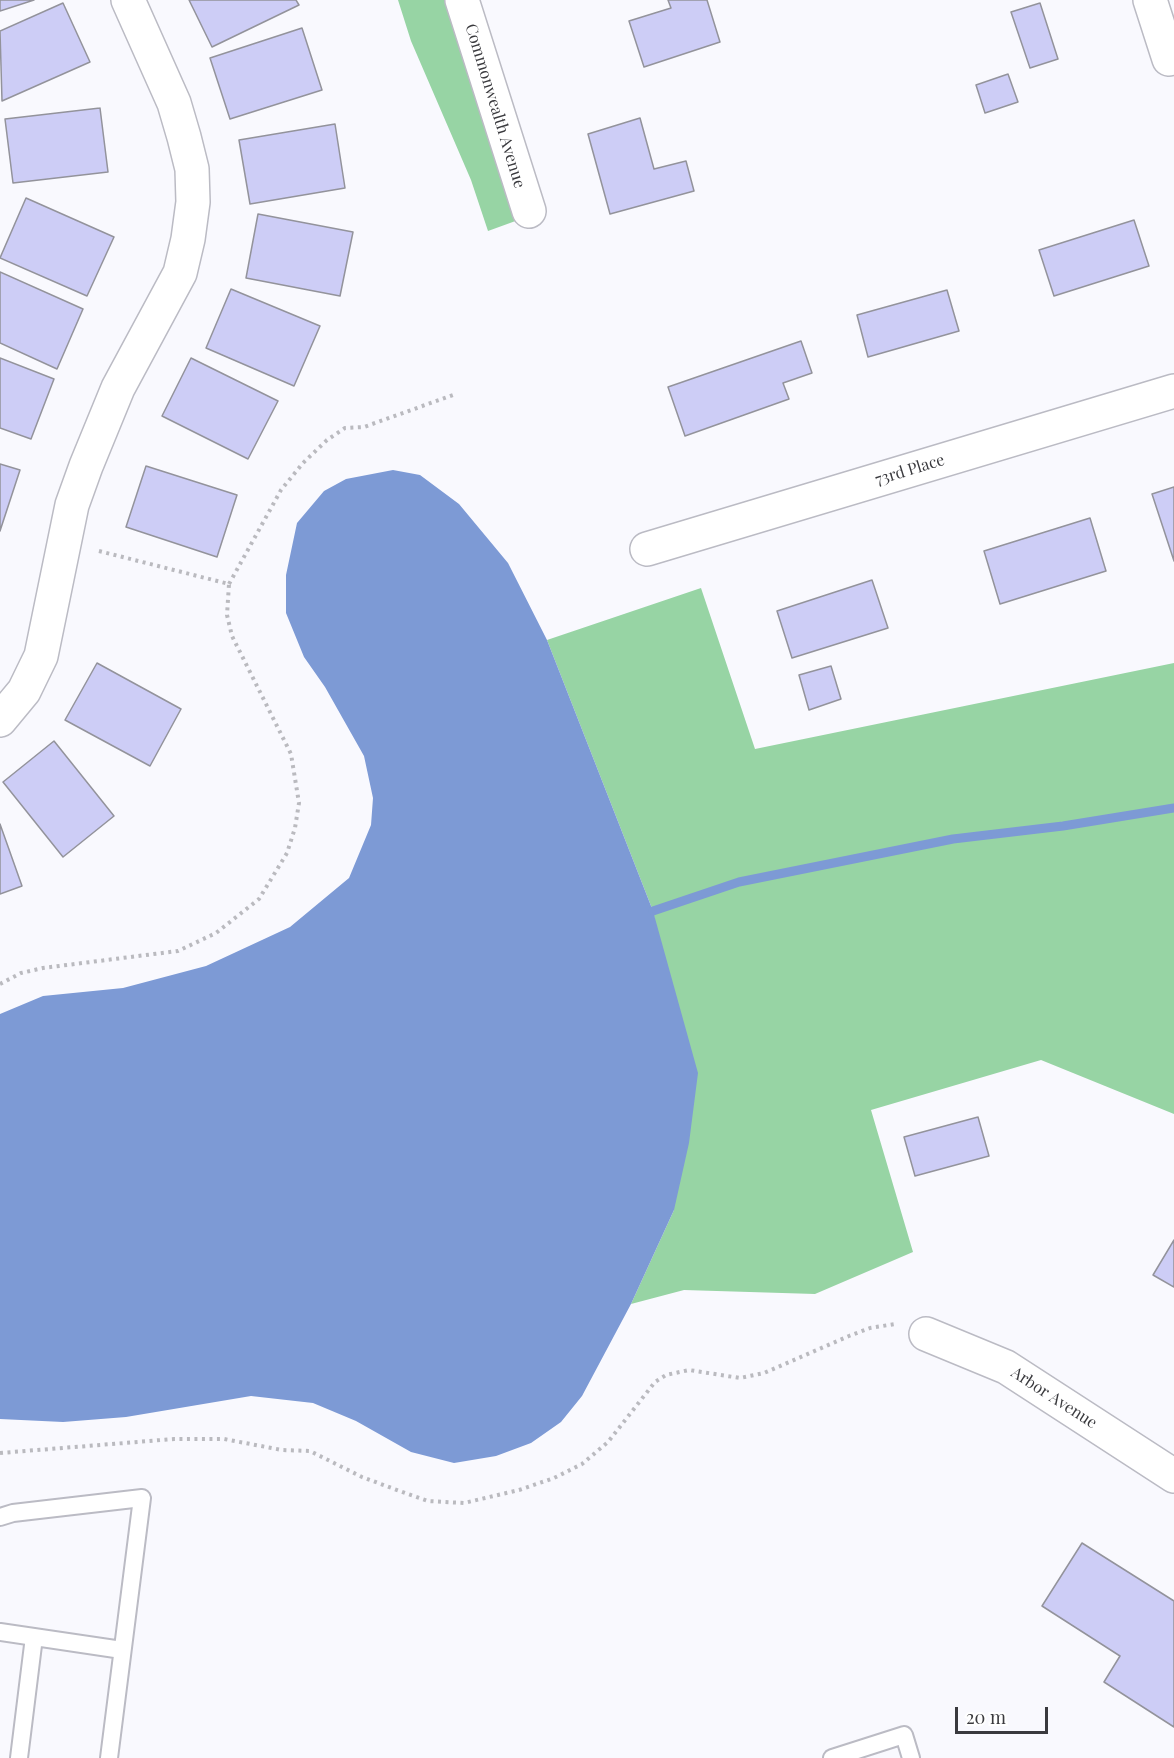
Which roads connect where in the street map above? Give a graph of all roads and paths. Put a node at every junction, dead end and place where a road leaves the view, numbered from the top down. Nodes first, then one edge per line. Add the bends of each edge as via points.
1 (128, 0) edge
2 (462, 0) edge
3 (1150, 0) edge
4 (1169, 59) dead end
5 (528, 211) dead end
6 (1174, 391) edge
7 (453, 395) dead end
8 (65, 542) junction
9 (647, 549) dead end
10 (229, 584) junction
11 (0, 720) edge
12 (0, 984) edge
13 (926, 1334) joint
14 (0, 1453) edge
15 (1174, 1476) edge
16 (0, 1517) edge
17 (0, 1632) edge
18 (33, 1637) junction
19 (122, 1650) junction
20 (19, 1758) edge
21 (109, 1758) edge
22 (832, 1758) edge
23 (911, 1758) edge

1 - 8 street via 174,103 184,137 192,169 189,239 180,273 117,388 100,429 72,505
2 - 5 street, Commonwealth Avenue
3 - 4 street
6 - 9 street, 73rd Place
7 - 10 path via 363,427 345,428 327,440 281,490
8 - 10 path
8 - 11 street via 41,656 24,691
10 - 12 path via 227,615 232,636 280,729 296,779 299,803 295,828 274,878 238,918 178,951 43,968
13 - 14 path via 910,1324 892,1324 849,1336 756,1375 727,1377 689,1370 666,1374 608,1442 582,1464 537,1484 464,1503 412,1496 310,1451 224,1439 174,1439
13 - 15 street, Arbor Avenue via 1006,1367
16 - 19 lane via 142,1498
17 - 18 lane
18 - 19 lane
18 - 20 lane
19 - 21 lane
22 - 23 lane via 904,1735

